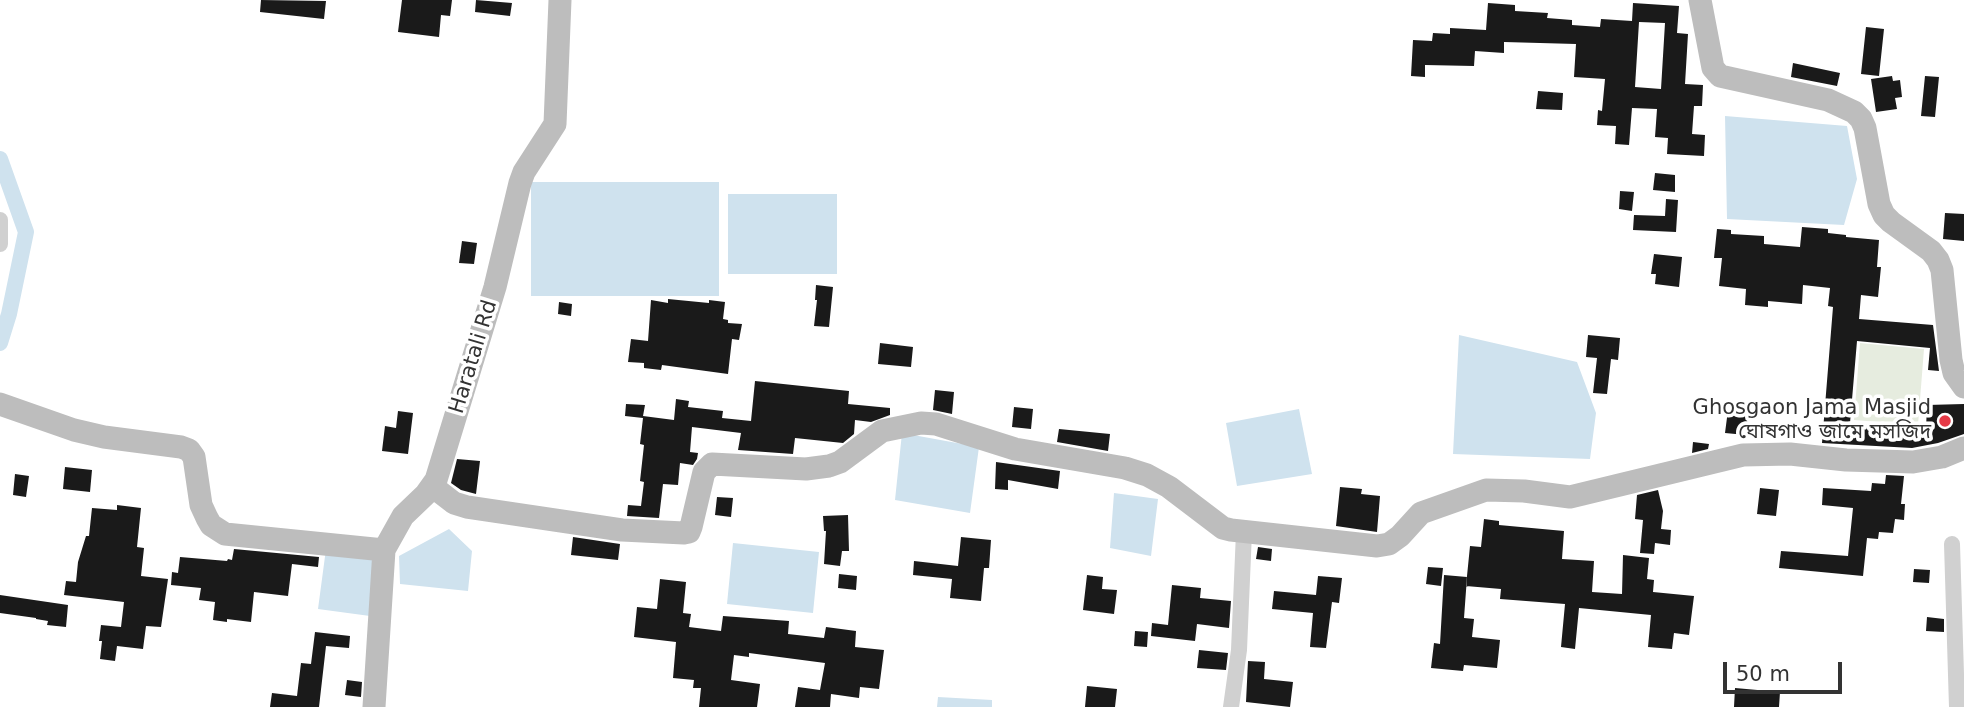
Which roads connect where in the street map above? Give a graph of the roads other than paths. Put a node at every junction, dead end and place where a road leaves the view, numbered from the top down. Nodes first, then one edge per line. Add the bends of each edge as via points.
1 (560, 0) edge
2 (1700, 0) edge
3 (0, 220) edge
4 (0, 244) edge
5 (1964, 387) edge
6 (3, 405) edge
7 (1964, 447) edge
8 (432, 486) junction
9 (1244, 532) junction
10 (1952, 544) dead end
11 (384, 550) junction
12 (374, 707) edge
13 (1231, 707) edge
14 (1957, 707) edge

1 - 8 street, Haratali Rd via 555,124 520,183 495,287
2 - 5 street via 1713,68 1720,76 1828,100 1861,119 1884,215 1931,251 1942,270 1951,360
3 - 4 street
6 - 11 street via 104,438 189,450 201,505 211,525 225,534
7 - 9 street via 1913,462 1743,455 1570,497 1486,491 1421,513 1401,536 1377,547
8 - 9 street via 467,507 622,530 684,533 691,527 704,472 712,464 829,466 882,431 921,423 1015,449 1147,475 1223,527
8 - 11 street, Haratali Rd via 403,516
9 - 13 street via 1239,650
10 - 14 street
11 - 12 street, Haratali Rd

